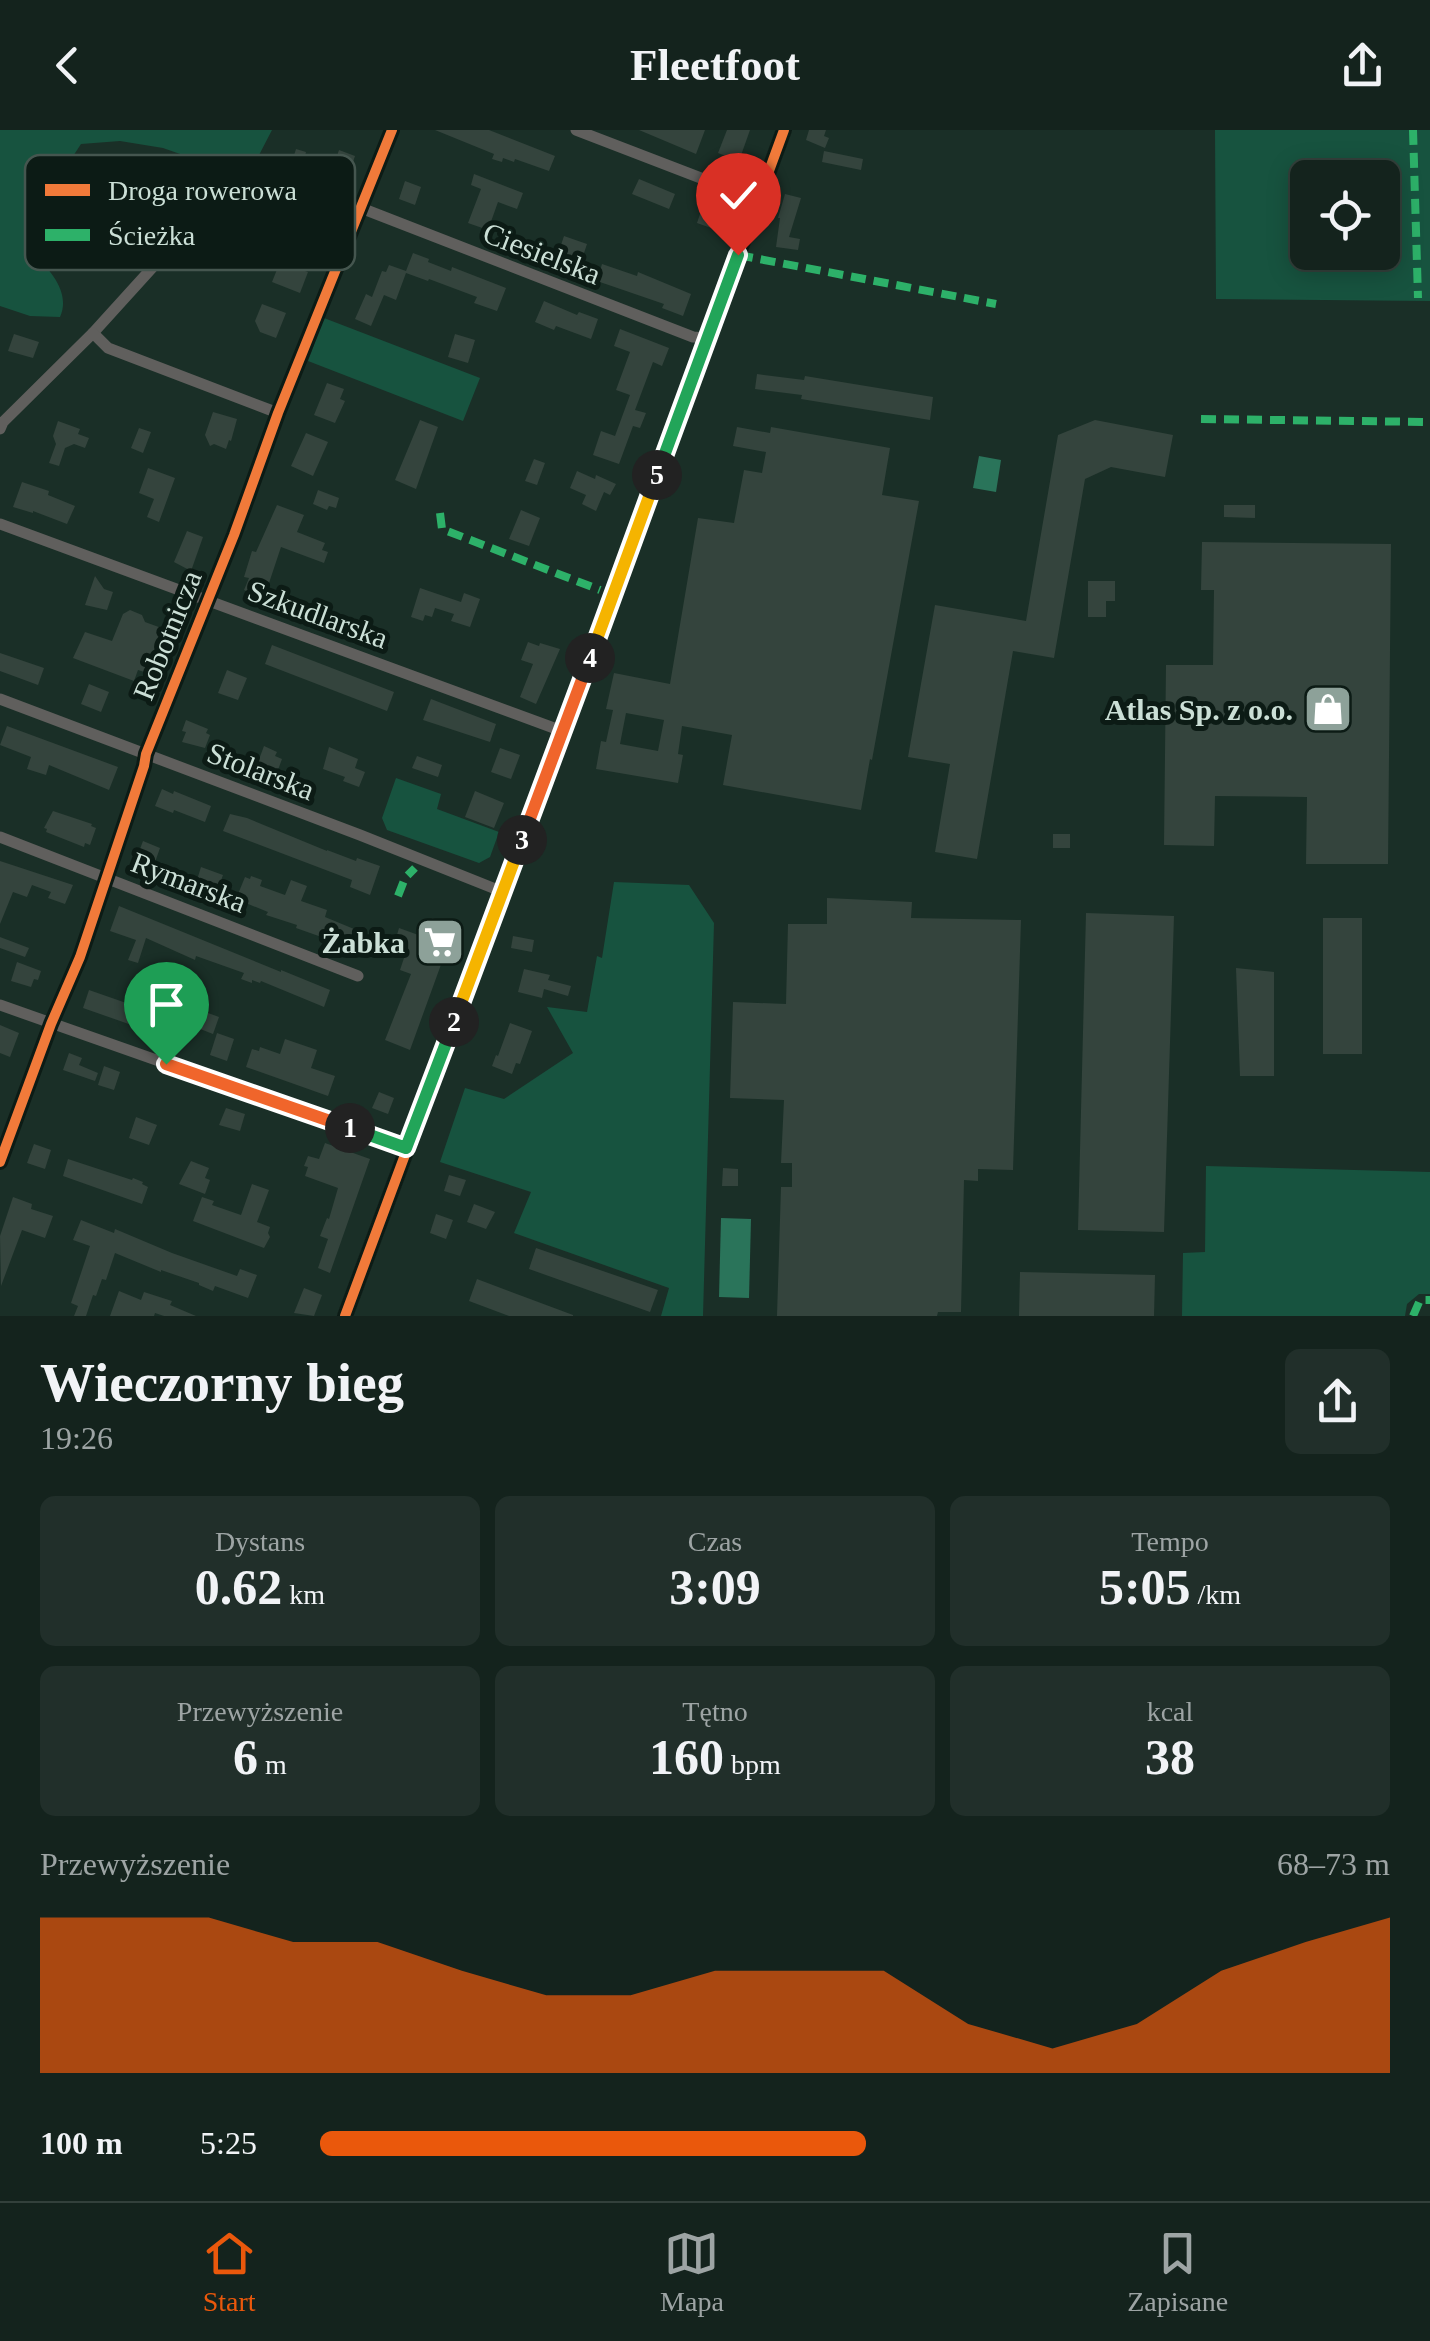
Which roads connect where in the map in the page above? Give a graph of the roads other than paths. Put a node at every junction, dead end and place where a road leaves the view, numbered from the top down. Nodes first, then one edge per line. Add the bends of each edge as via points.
1 (392, 130) edge
2 (576, 130) edge
3 (784, 130) edge
4 (758, 200) junction
5 (361, 208) junction
6 (355, 223) edge
7 (151, 270) edge
8 (336, 270) edge
9 (94, 334) junction
10 (707, 338) junction
11 (278, 414) junction
12 (0, 429) edge
13 (0, 524) edge
14 (208, 600) junction
15 (0, 699) edge
16 (562, 731) junction
17 (146, 754) junction
18 (0, 837) edge
19 (107, 877) junction
20 (503, 892) junction
21 (358, 976) dead end
22 (0, 1005) edge
23 (51, 1024) junction
24 (406, 1148) junction
25 (0, 1162) edge
26 (345, 1316) edge

1 - 5 street, Robotnicza
2 - 4 street
3 - 4 street
4 - 10 street
5 - 6 street, Robotnicza
5 - 10 street, Ciesielska
7 - 9 street
8 - 11 street, Robotnicza
9 - 11 street via 108,348
9 - 12 street
10 - 16 street
11 - 14 street, Robotnicza
13 - 14 street, Szkudlarska
14 - 16 street, Szkudlarska
14 - 17 street, Robotnicza
15 - 17 street, Stolarska
16 - 20 street
17 - 19 street, Robotnicza
17 - 20 street, Stolarska
18 - 19 street, Rymarska
19 - 21 street, Rymarska
19 - 23 street, Robotnicza
20 - 24 street
22 - 23 street
23 - 24 street
23 - 25 street, Robotnicza
24 - 26 street

